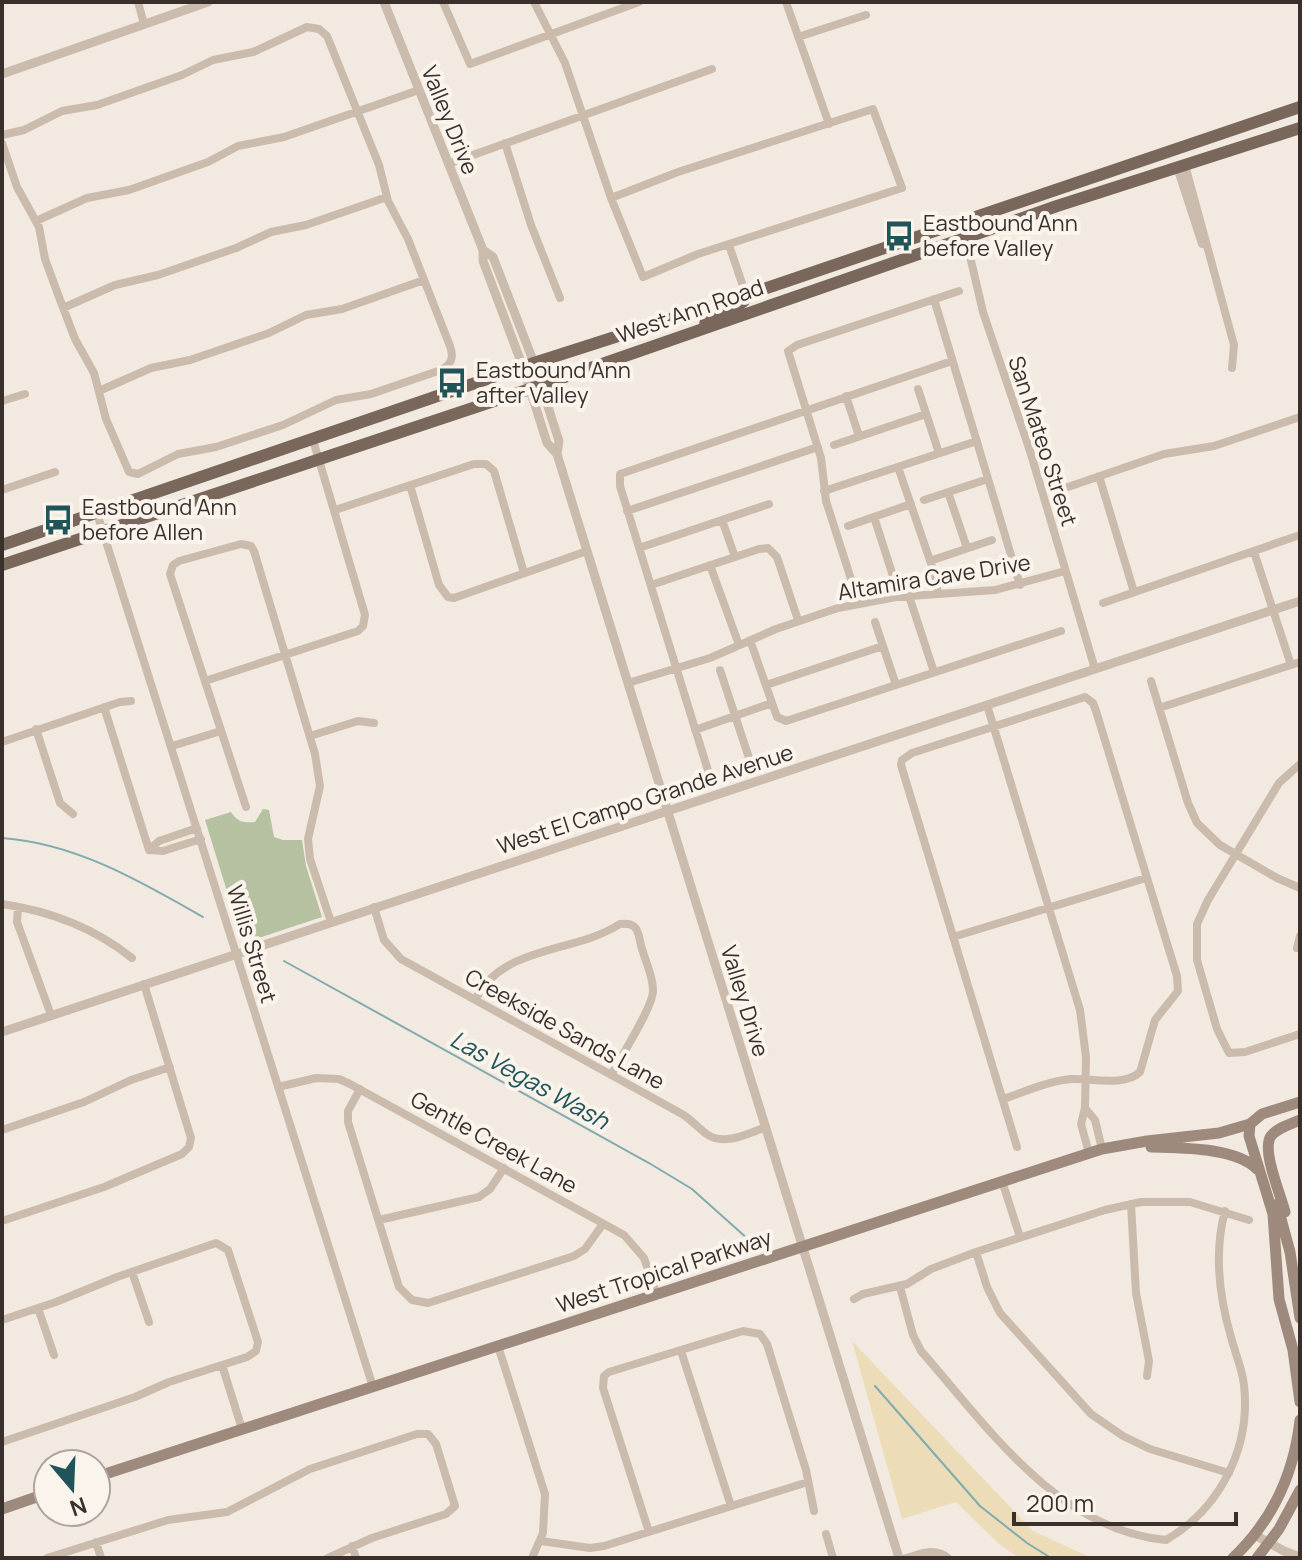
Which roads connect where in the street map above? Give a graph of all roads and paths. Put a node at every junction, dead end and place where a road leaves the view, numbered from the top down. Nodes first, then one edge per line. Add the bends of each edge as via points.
1 (138, 2) edge
2 (208, 2) edge
3 (384, 2) edge
4 (443, 2) edge
5 (534, 2) edge
6 (639, 2) edge
7 (786, 2) edge
8 (866, 15) dead end
9 (144, 24) junction
10 (551, 35) junction
11 (798, 37) junction
12 (712, 69) dead end
13 (2, 74) edge
14 (419, 90) junction
15 (1300, 107) edge
16 (357, 111) junction
17 (585, 114) junction
18 (829, 124) junction
19 (1300, 128) edge
20 (1230, 131) junction
21 (2, 135) edge
22 (2, 143) edge
23 (505, 143) junction
24 (1174, 150) junction
25 (448, 164) junction
26 (1181, 166) junction
27 (1132, 181) junction
28 (387, 197) junction
29 (611, 198) junction
30 (36, 221) junction
31 (962, 222) junction
32 (966, 237) junction
33 (729, 245) junction
34 (424, 280) junction
35 (959, 291) dead end
36 (746, 295) junction
37 (560, 298) dead end
38 (789, 298) junction
39 (934, 299) junction
40 (63, 308) junction
41 (705, 326) junction
42 (952, 361) junction
43 (529, 365) junction
44 (1232, 368) dead end
45 (535, 387) junction
46 (918, 389) dead end
47 (99, 391) junction
48 (25, 394) dead end
49 (846, 396) junction
50 (2, 401) edge
51 (806, 410) junction
52 (926, 414) junction
53 (1300, 417) edge
54 (859, 436) junction
55 (313, 440) junction
56 (977, 441) junction
57 (834, 445) dead end
58 (818, 447) junction
59 (939, 453) junction
60 (320, 458) junction
61 (898, 467) junction
62 (55, 472) dead end
63 (1099, 476) junction
64 (988, 479) junction
65 (410, 485) junction
66 (1068, 487) dead end
67 (2, 490) edge
68 (824, 491) junction
69 (948, 492) junction
70 (924, 500) dead end
71 (769, 504) dead end
72 (911, 504) junction
73 (335, 510) junction
74 (627, 511) junction
75 (97, 513) junction
76 (874, 517) junction
77 (722, 520) junction
78 (848, 526) dead end
79 (103, 531) junction
80 (1300, 535) edge
81 (992, 540) dead end
82 (2, 546) edge
83 (639, 548) junction
84 (967, 548) junction
85 (587, 551) junction
86 (1254, 552) junction
87 (735, 557) junction
88 (930, 561) junction
89 (2, 565) edge
90 (710, 565) junction
91 (1065, 571) junction
92 (524, 573) junction
93 (893, 576) dead end
94 (651, 585) junction
95 (1020, 585) junction
96 (1134, 592) junction
97 (938, 594) junction
98 (909, 596) junction
99 (1300, 601) edge
100 (1103, 603) dead end
101 (859, 604) junction
102 (1273, 610) junction
103 (798, 620) junction
104 (875, 622) dead end
105 (1061, 631) dead end
106 (750, 640) junction
107 (739, 645) junction
108 (883, 646) junction
109 (284, 655) junction
110 (1295, 663) edge
111 (676, 668) junction
112 (1095, 669) junction
113 (720, 670) dead end
114 (934, 672) junction
115 (205, 681) junction
116 (1151, 681) dead end
117 (628, 683) junction
118 (766, 685) junction
119 (896, 685) junction
120 (131, 701) dead end
121 (772, 703) junction
122 (987, 705) junction
123 (104, 707) junction
124 (1159, 708) junction
125 (735, 716) junction
126 (374, 723) dead end
127 (994, 726) junction
128 (36, 729) junction
129 (695, 730) junction
130 (221, 731) junction
131 (310, 736) junction
132 (2, 742) edge
133 (172, 746) junction
134 (751, 764) dead end
135 (1300, 764) edge
136 (710, 777) dead end
137 (246, 807) dead end
138 (668, 812) junction
139 (73, 814) dead end
140 (197, 828) junction
141 (201, 839) junction
142 (149, 850) junction
143 (1236, 854) junction
144 (1146, 878) junction
145 (1300, 888) edge
146 (2, 904) edge
147 (18, 907) junction
148 (374, 907) junction
149 (1049, 908) junction
150 (331, 922) junction
151 (1300, 936) edge
152 (953, 937) junction
153 (1297, 948) dead end
154 (236, 954) junction
155 (132, 958) dead end
156 (144, 984) junction
157 (475, 1000) junction
158 (51, 1015) junction
159 (2, 1032) edge
160 (1300, 1034) edge
161 (170, 1067) junction
162 (611, 1075) junction
163 (1085, 1079) junction
164 (278, 1087) junction
165 (360, 1089) junction
166 (1003, 1099) junction
167 (1300, 1102) edge
168 (1085, 1108) junction
169 (1300, 1119) edge
170 (1250, 1124) junction
171 (1096, 1125) junction
172 (766, 1127) junction
173 (1083, 1129) junction
174 (2, 1130) edge
175 (1118, 1145) junction
176 (1017, 1147) dead end
177 (1102, 1149) junction
178 (1089, 1153) junction
179 (504, 1168) junction
180 (1260, 1173) junction
181 (1002, 1181) junction
182 (1131, 1204) junction
183 (1225, 1211) junction
184 (379, 1220) junction
185 (1249, 1220) dead end
186 (2, 1221) edge
187 (603, 1224) junction
188 (1020, 1237) junction
189 (803, 1247) junction
190 (976, 1252) junction
191 (1290, 1252) junction
192 (132, 1272) junction
193 (900, 1287) junction
194 (657, 1295) junction
195 (854, 1299) dead end
196 (38, 1308) junction
197 (1300, 1318) edge
198 (2, 1320) edge
199 (149, 1322) dead end
200 (498, 1346) junction
201 (681, 1351) junction
202 (1297, 1354) edge
203 (54, 1355) dead end
204 (222, 1365) junction
205 (1147, 1376) dead end
206 (373, 1387) junction
207 (1300, 1402) edge
208 (1300, 1420) edge
209 (242, 1429) junction
210 (2, 1442) edge
211 (112, 1472) edge
212 (1229, 1473) junction
213 (808, 1482) junction
214 (1300, 1490) edge
215 (32, 1499) edge
216 (731, 1506) junction
217 (2, 1509) edge
218 (814, 1511) dead end
219 (649, 1532) junction
220 (826, 1534) dead end
221 (1255, 1535) junction
222 (541, 1541) junction
223 (96, 1542) junction
224 (1269, 1544) junction
225 (352, 1546) junction
226 (1300, 1557) edge
227 (47, 1558) edge
228 (101, 1558) edge
229 (328, 1558) edge
230 (356, 1558) edge
231 (532, 1558) edge
232 (833, 1558) edge
233 (899, 1558) edge
234 (906, 1558) edge
235 (948, 1558) edge
236 (1233, 1558) edge
237 (1257, 1558) edge

1 - 9 street
2 - 9 street
3 - 14 street, Valley Drive
4 - 10 street via 470,64
5 - 10 street
6 - 10 street
7 - 11 street
8 - 11 street
9 - 13 street
10 - 17 street
11 - 18 street
12 - 17 street
14 - 16 street
14 - 25 street, Valley Drive
15 - 20 main road, West Ann Road
16 - 21 street via 327,36 307,27 253,52 213,60
16 - 28 street
16 - 30 street via 284,137 238,146 208,162 129,190 87,198
17 - 23 street
17 - 29 street
18 - 29 street
18 - 33 street via 873,109 902,188
19 - 26 main road, West Ann Road
20 - 24 main road, West Ann Road
20 - 26 main road via 1194,151
22 - 30 street
23 - 25 street
23 - 37 street
24 - 27 main road via 1166,162
24 - 31 main road, West Ann Road
25 - 43 street, Valley Drive via 483,250 493,257
26 - 27 main road, West Ann Road
26 - 44 street via 1193,222 1234,345
27 - 32 main road, West Ann Road
28 - 34 street
28 - 40 street via 115,285
29 - 33 street via 643,277
30 - 40 street
31 - 32 street, San Mateo Street
31 - 36 main road, West Ann Road
32 - 38 main road, West Ann Road
32 - 91 street, San Mateo Street via 983,312
33 - 36 street
34 - 47 street via 342,309 297,318 269,333 151,368
34 - 47 street via 453,354 450,363 371,394 336,400 283,425 178,454 133,474 122,460
35 - 39 street
36 - 38 main road
36 - 41 main road via 743,303 706,318
36 - 43 main road, West Ann Road
38 - 41 main road, West Ann Road
39 - 42 street
39 - 51 street via 788,351
40 - 47 street
41 - 45 main road, West Ann Road
42 - 49 street
42 - 56 street
43 - 45 street, Valley Drive
43 - 55 main road, West Ann Road
45 - 60 main road, West Ann Road
45 - 85 street, Valley Drive via 547,443 557,454
46 - 52 street
48 - 50 street
49 - 51 street
49 - 54 street
51 - 58 street
51 - 74 street via 624,471 619,479
52 - 54 street
52 - 59 street
53 - 63 street
54 - 57 street
55 - 60 street
55 - 75 main road, West Ann Road
56 - 59 street
56 - 64 street
58 - 68 street
58 - 74 street
59 - 61 street
60 - 73 street
60 - 79 main road, West Ann Road
61 - 68 street
61 - 72 street
62 - 67 street
63 - 66 street
63 - 96 street
64 - 69 street
64 - 95 street
65 - 73 street
65 - 92 street via 486,464 494,471
65 - 92 street via 444,595 454,598
68 - 101 street
69 - 70 street
69 - 84 street
71 - 77 street
72 - 76 street
72 - 88 street
73 - 109 street via 365,615 363,626
74 - 83 street
75 - 79 street, Willis Street
75 - 82 main road, West Ann Road
76 - 78 street
76 - 93 street
77 - 83 street
77 - 87 street
79 - 89 main road, West Ann Road
79 - 133 street, Willis Street
80 - 86 street
81 - 84 street
83 - 94 street
84 - 88 street
85 - 92 street
85 - 117 street, Valley Drive
86 - 96 street
86 - 102 street
87 - 90 street
87 - 103 street via 768,548 777,557
88 - 97 street
90 - 94 street
90 - 107 street
91 - 95 street, Altamira Cave Drive
91 - 112 street, San Mateo Street
94 - 111 street
95 - 97 street, Altamira Cave Drive
96 - 100 street
97 - 98 street, Altamira Cave Drive
98 - 101 street, Altamira Cave Drive
98 - 114 street
99 - 102 street, West El Campo Grande Avenue
101 - 103 street, Altamira Cave Drive
102 - 110 street
102 - 112 street, West El Campo Grande Avenue
103 - 106 street, Altamira Cave Drive
104 - 108 street
105 - 114 street
106 - 107 street, Altamira Cave Drive
106 - 118 street
107 - 111 street, Altamira Cave Drive
108 - 118 street
108 - 119 street
109 - 115 street
109 - 115 street via 254,551 247,544 179,561 171,580
109 - 131 street
110 - 124 street
111 - 117 street, Altamira Cave Drive
111 - 129 street
112 - 122 street, West El Campo Grande Avenue
113 - 125 street
114 - 119 street
115 - 130 street
116 - 124 street
117 - 138 street, Valley Drive
118 - 121 street
119 - 121 street via 794,719 780,719
120 - 123 street
121 - 125 street
122 - 127 street
122 - 138 street, West El Campo Grande Avenue
123 - 128 street
123 - 142 street
124 - 143 street via 1197,823
125 - 129 street
125 - 134 street
126 - 131 street via 358,721
127 - 144 street via 1085,697 1093,703
127 - 149 street
127 - 152 street via 902,760
128 - 132 street
128 - 139 street via 60,803
129 - 136 street
130 - 133 street
130 - 137 street
131 - 150 street via 320,786 309,848
133 - 140 street, Willis Street
135 - 143 street via 1279,783
138 - 148 street, West El Campo Grande Avenue
138 - 172 street, Valley Drive
140 - 141 street, Willis Street
140 - 142 street via 159,841
141 - 142 street
141 - 154 street, Willis Street
143 - 145 street
143 - 160 street via 1202,912 1195,936 1201,978 1222,1042 1229,1053 1245,1052
144 - 149 street
144 - 163 street via 1178,991 1155,1020 1140,1072 1129,1080
146 - 147 street
147 - 155 street via 83,926
147 - 158 street via 17,922
148 - 150 street, West El Campo Grande Avenue
148 - 157 street, Creekside Sands Lane via 394,954
149 - 152 street
149 - 163 street via 1083,1025
150 - 154 street, West El Campo Grande Avenue
151 - 153 street
152 - 166 street
154 - 156 street, West El Campo Grande Avenue
154 - 164 street, Willis Street
156 - 158 street, West El Campo Grande Avenue
156 - 161 street
157 - 162 street, Creekside Sands Lane
157 - 162 street via 486,980 509,964 629,923 639,934 652,998
158 - 159 street, West El Campo Grande Avenue
161 - 174 street
161 - 186 street via 191,1138 182,1154
162 - 172 street, Creekside Sands Lane via 714,1138 731,1139
163 - 166 street via 1067,1079
163 - 168 street
164 - 165 street, Gentle Creek Lane via 327,1078
164 - 206 street, Willis Street
165 - 179 street, Gentle Creek Lane
165 - 184 street via 348,1122
166 - 176 street
167 - 170 main road, West Tropical Parkway via 1262,1114
168 - 171 street
168 - 173 street
169 - 170 main road, West Tropical Parkway via 1271,1126
169 - 191 main road via 1272,1134 1268,1149 1289,1228
170 - 175 main road, West Tropical Parkway via 1204,1136
170 - 180 main road
170 - 191 main road
171 - 173 street
171 - 177 street
172 - 189 street, Valley Drive
173 - 178 street
175 - 177 main road, West Tropical Parkway
175 - 180 main road via 1223,1154 1246,1160
177 - 178 main road, West Tropical Parkway
178 - 181 main road, West Tropical Parkway
179 - 184 street via 479,1197
179 - 187 street, Gentle Creek Lane
180 - 202 main road via 1273,1214 1279,1299
181 - 188 street
181 - 189 main road, West Tropical Parkway
182 - 183 street via 1173,1201
182 - 188 street
182 - 205 street
183 - 185 street
183 - 212 street via 1219,1273 1244,1405
184 - 187 street via 399,1287 412,1300 428,1303 574,1256
187 - 194 street, Gentle Creek Lane via 639,1250
188 - 190 street
189 - 194 main road, West Tropical Parkway
189 - 233 street, Valley Drive
190 - 193 street
190 - 212 street via 1000,1313 1091,1414 1150,1449
191 - 197 main road
192 - 196 street
192 - 199 street
192 - 204 street via 211,1244 228,1250 256,1351
193 - 195 street
193 - 212 street via 917,1344 1017,1460 1082,1510 1130,1532 1166,1540 1200,1513
194 - 200 main road, West Tropical Parkway
196 - 198 street
196 - 203 street
200 - 206 main road, West Tropical Parkway
200 - 222 street via 545,1494
201 - 213 street via 743,1331 764,1338
201 - 216 street
201 - 219 street via 604,1376 603,1388
202 - 207 main road
204 - 209 street
204 - 210 street
206 - 209 main road, West Tropical Parkway
208 - 221 main road via 1292,1463
209 - 211 main road, West Tropical Parkway
213 - 216 street
213 - 218 street
214 - 224 main road
215 - 217 main road
216 - 219 street
219 - 222 street via 597,1548
220 - 232 street
221 - 224 street
221 - 236 main road
222 - 231 street
223 - 225 street via 168,1520 227,1512 310,1469 428,1434 438,1449 455,1506 446,1514
223 - 227 street
223 - 228 street
224 - 226 street
224 - 237 main road
225 - 229 street
225 - 230 street
234 - 235 street via 930,1551

